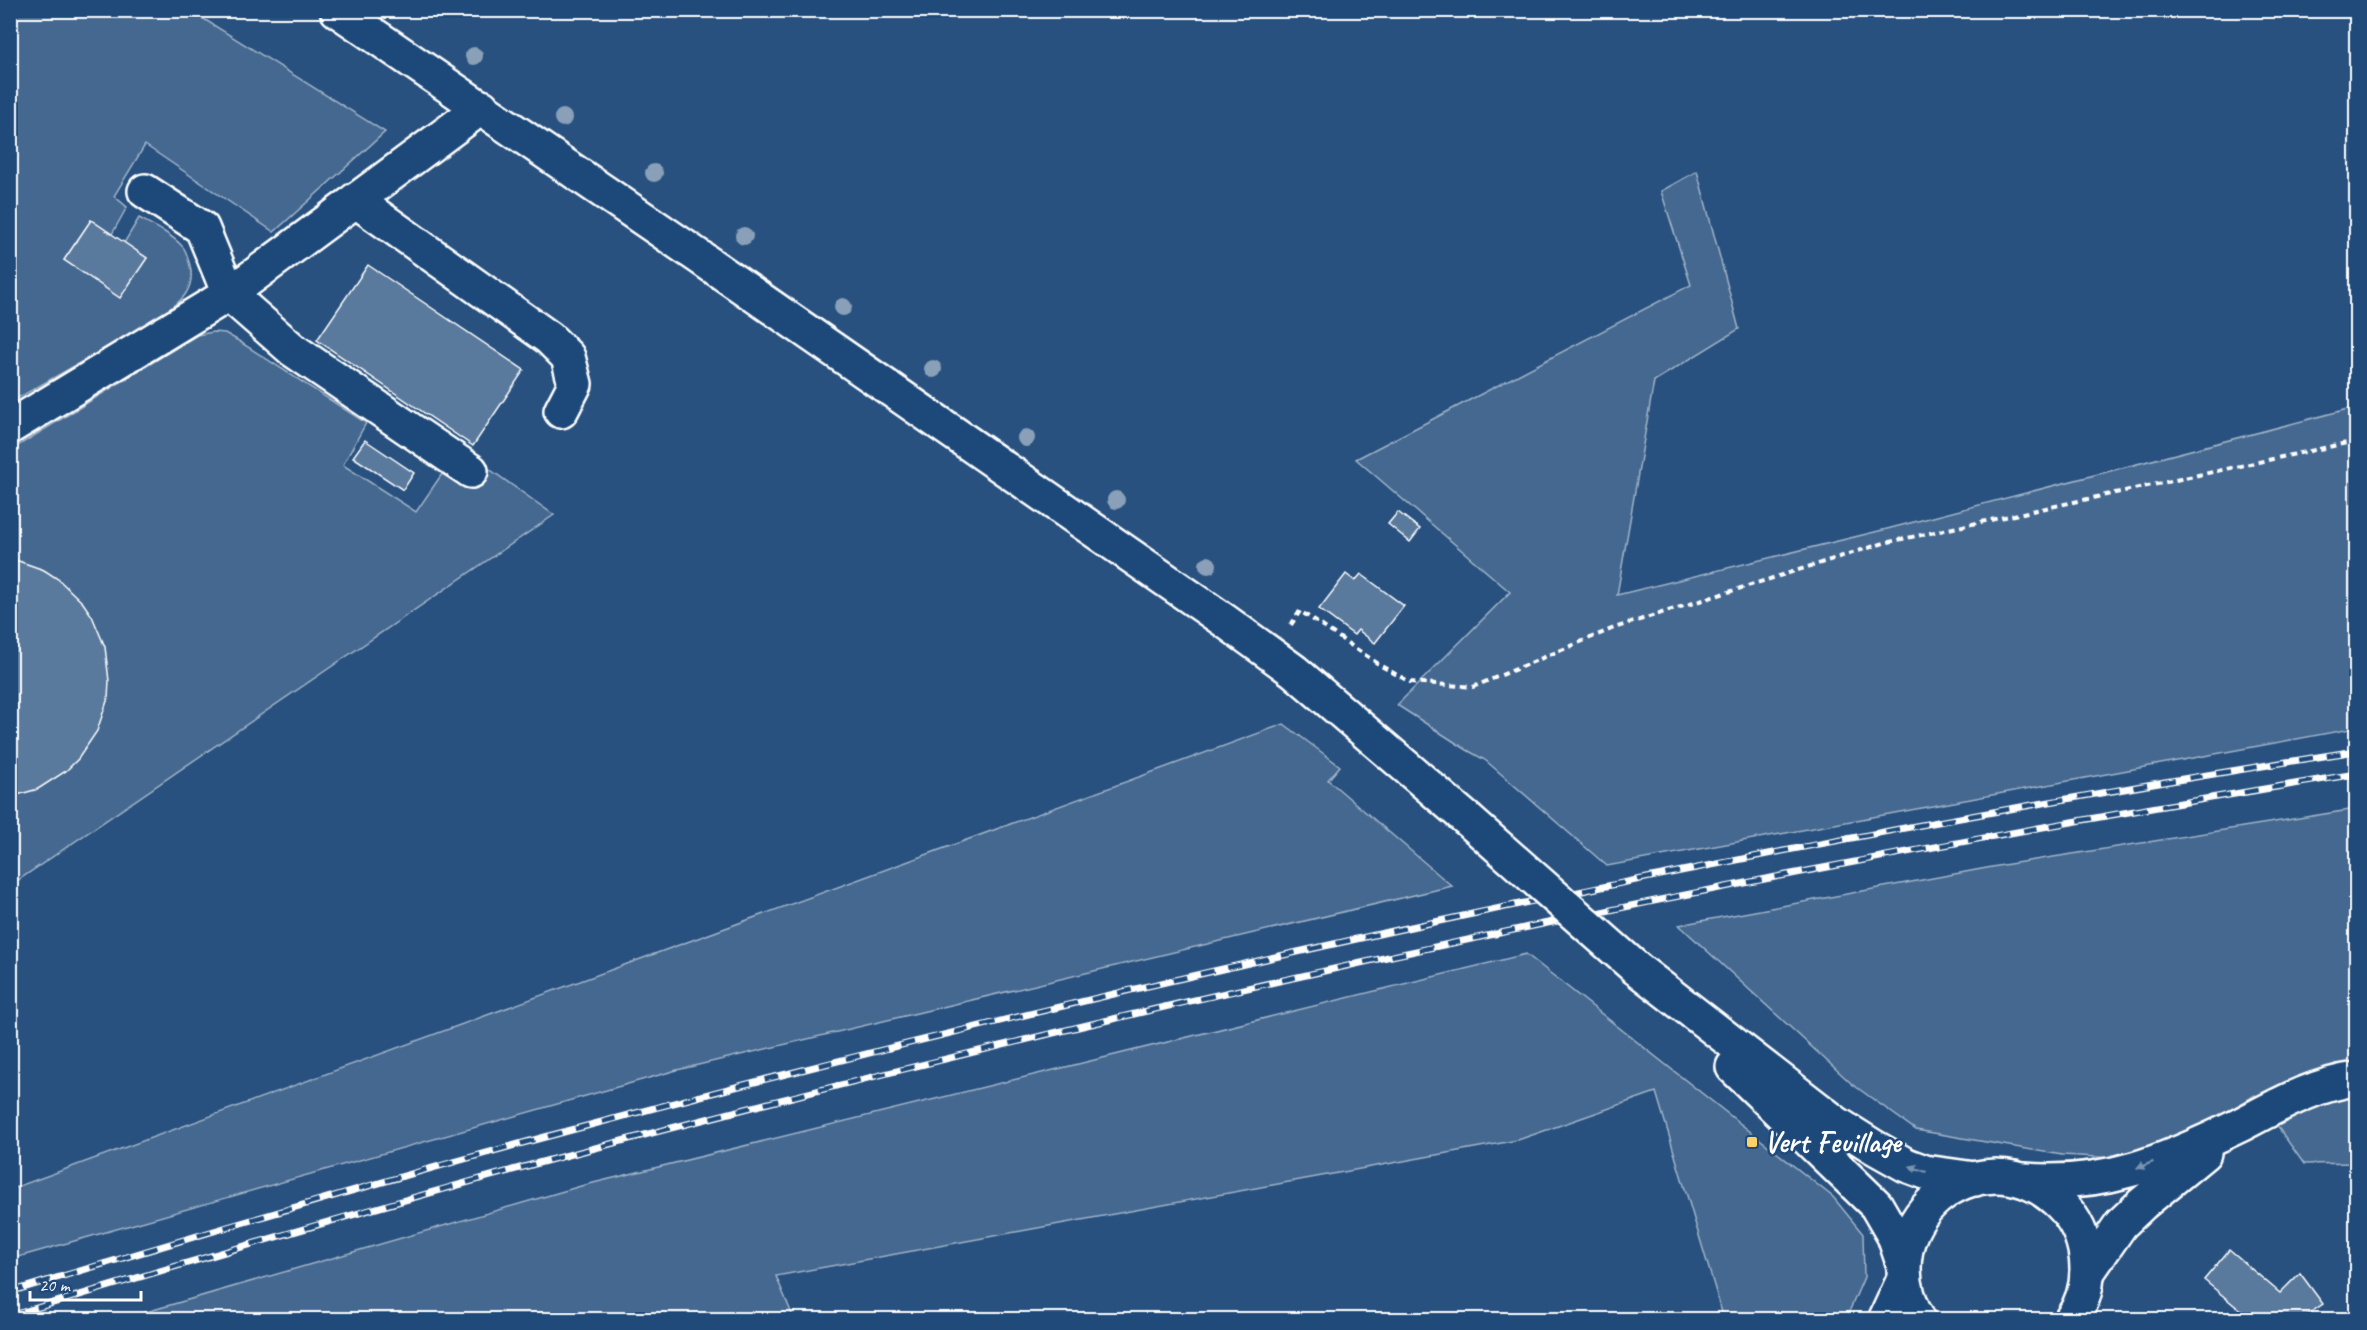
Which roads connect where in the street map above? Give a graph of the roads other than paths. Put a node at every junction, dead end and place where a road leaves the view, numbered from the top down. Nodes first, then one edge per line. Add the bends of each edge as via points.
1 (337, 10) edge
2 (482, 107) junction
3 (145, 191) dead end
4 (355, 200) junction
5 (230, 294) junction
6 (561, 411) dead end
7 (10, 428) edge
8 (471, 471) dead end
9 (1637, 969) junction
10 (2356, 1080) edge
11 (2237, 1126) junction
12 (1975, 1179) junction
13 (2024, 1180) junction
14 (1903, 1271) junction
15 (2085, 1294) edge
16 (1885, 1320) edge
17 (1919, 1320) edge
18 (2071, 1320) edge

1 - 2 main road
2 - 4 main road
2 - 9 main road, bridge via 1270,654 1346,714
3 - 5 main road via 202,228
4 - 5 main road
4 - 6 main road via 549,338 568,357 575,384
5 - 7 main road
5 - 8 main road via 293,350
12 -> 9 main road via 1925,1172 1874,1147 1828,1117
9 - 14 main road via 1876,1205 1894,1236
10 - 11 main road via 2294,1096
11 -> 13 main road via 2122,1173 2068,1182
11 - 15 main road via 2121,1224
12 - 13 main road
12 - 14 main road via 1949,1189 1926,1208 1910,1234
13 - 15 main road via 2050,1195 2071,1216 2084,1243
14 - 16 main road
14 - 17 main road via 1907,1294
15 - 18 main road

